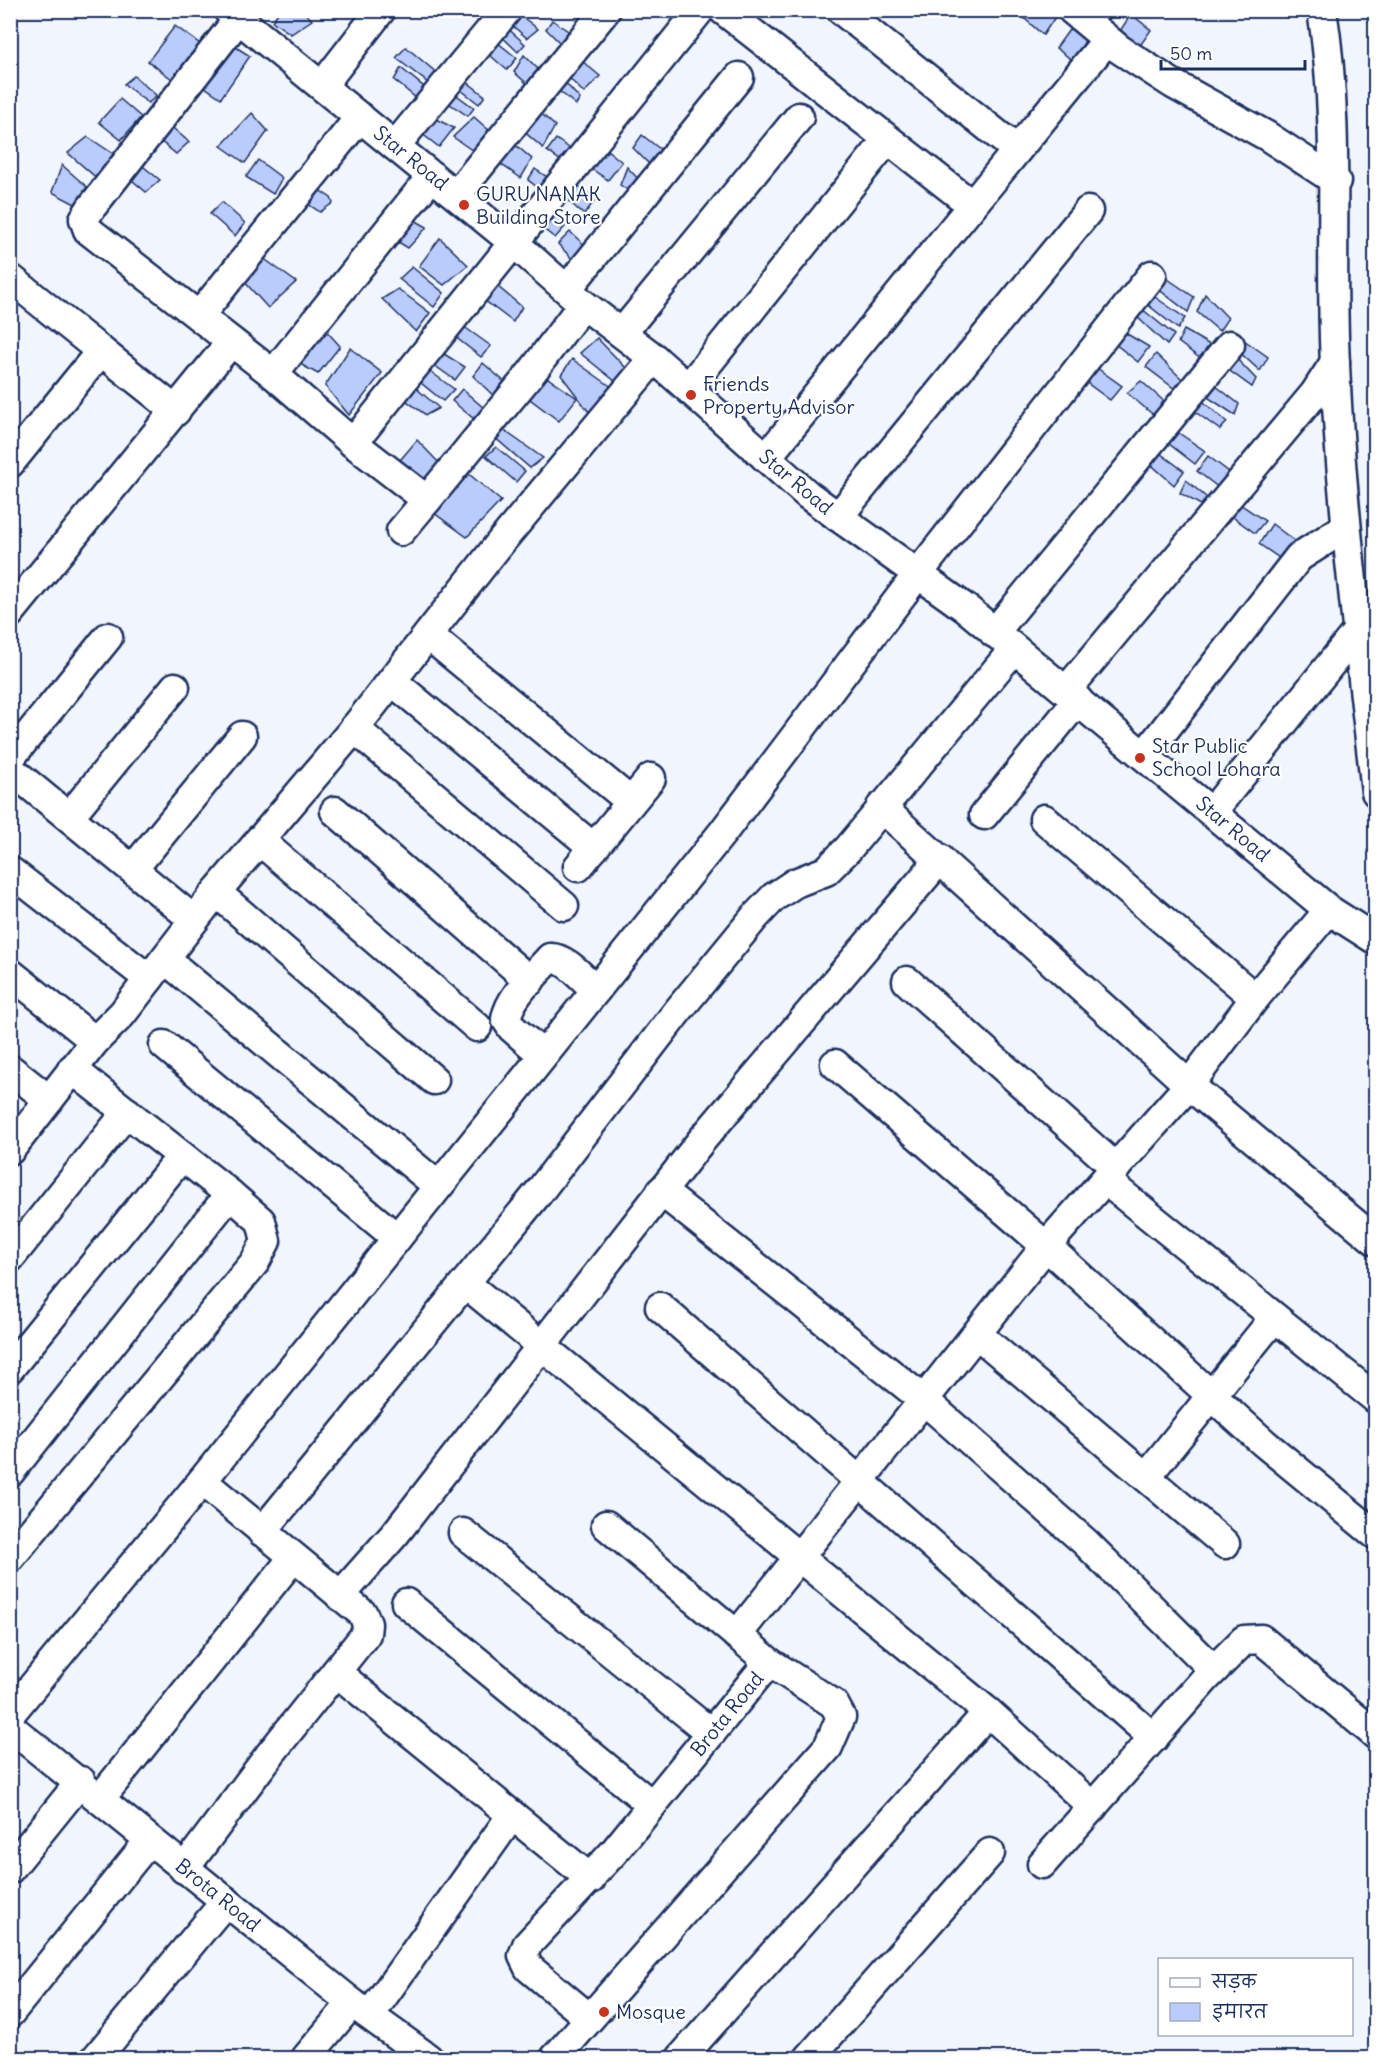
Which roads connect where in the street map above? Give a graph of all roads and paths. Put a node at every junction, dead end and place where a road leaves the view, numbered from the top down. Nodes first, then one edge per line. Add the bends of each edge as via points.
1 (381, 10) edge
2 (507, 10) edge
3 (606, 10) edge
4 (700, 10) edge
5 (723, 10) edge
6 (841, 10) edge
7 (1072, 10) edge
8 (1322, 10) edge
9 (233, 14) edge
10 (1107, 40) junction
11 (739, 77) dead end
12 (322, 86) junction
13 (360, 117) junction
14 (800, 117) dead end
15 (887, 140) junction
16 (395, 146) junction
17 (1017, 150) junction
18 (432, 176) junction
19 (1336, 181) junction
20 (456, 195) junction
21 (972, 205) junction
22 (1088, 211) dead end
23 (514, 243) junction
24 (1152, 275) dead end
25 (10, 278) edge
26 (575, 297) junction
27 (199, 316) junction
28 (622, 333) junction
29 (231, 342) junction
30 (1230, 345) dead end
31 (101, 351) junction
32 (654, 358) junction
33 (1335, 362) junction
34 (273, 374) junction
35 (688, 388) junction
36 (176, 411) junction
37 (353, 443) junction
38 (766, 458) junction
39 (10, 463) edge
40 (427, 500) junction
41 (838, 517) junction
42 (1346, 527) junction
43 (401, 531) dead end
44 (917, 575) junction
45 (10, 613) edge
46 (1358, 630) junction
47 (428, 635) junction
48 (108, 637) dead end
49 (1004, 641) junction
50 (392, 681) junction
51 (175, 687) dead end
52 (1072, 696) junction
53 (354, 728) junction
54 (242, 736) dead end
55 (1144, 756) junction
56 (10, 758) edge
57 (10, 769) edge
58 (651, 778) dead end
59 (1376, 792) edge
60 (631, 802) junction
61 (881, 807) junction
62 (335, 811) dead end
63 (1212, 812) junction
64 (984, 815) dead end
65 (69, 817) junction
66 (1044, 819) dead end
67 (259, 840) junction
68 (940, 859) junction
69 (133, 869) junction
70 (10, 871) edge
71 (216, 892) junction
72 (564, 906) dead end
73 (1329, 910) junction
74 (194, 920) junction
75 (1376, 940) edge
76 (157, 969) junction
77 (10, 973) edge
78 (530, 981) junction
79 (907, 981) dead end
80 (596, 990) junction
81 (1255, 998) junction
82 (477, 1027) dead end
83 (95, 1041) junction
84 (164, 1045) dead end
85 (543, 1056) junction
86 (835, 1064) dead end
87 (10, 1069) edge
88 (72, 1069) junction
89 (434, 1080) dead end
90 (1189, 1085) junction
91 (49, 1100) junction
92 (127, 1112) junction
93 (10, 1150) edge
94 (182, 1156) junction
95 (1111, 1174) junction
96 (438, 1186) junction
97 (662, 1191) junction
98 (230, 1194) junction
99 (396, 1238) junction
100 (1376, 1240) edge
101 (1046, 1246) junction
102 (10, 1258) edge
103 (465, 1283) junction
104 (660, 1307) dead end
105 (1274, 1318) junction
106 (976, 1334) junction
107 (541, 1344) junction
108 (10, 1368) edge
109 (1210, 1395) junction
110 (1376, 1399) edge
111 (924, 1400) junction
112 (10, 1472) edge
113 (1146, 1477) junction
114 (202, 1481) junction
115 (860, 1481) junction
116 (606, 1525) dead end
117 (262, 1532) junction
118 (464, 1533) dead end
119 (1376, 1535) edge
120 (1225, 1544) dead end
121 (800, 1556) junction
122 (10, 1558) edge
123 (293, 1558) junction
124 (340, 1596) junction
125 (406, 1603) dead end
126 (737, 1635) junction
127 (769, 1662) junction
128 (1214, 1670) junction
129 (336, 1672) junction
130 (988, 1712) junction
131 (10, 1713) edge
132 (10, 1727) edge
133 (711, 1733) junction
134 (1376, 1735) edge
135 (1154, 1738) junction
136 (90, 1790) junction
137 (652, 1805) junction
138 (1093, 1807) junction
139 (512, 1815) junction
140 (149, 1841) junction
141 (990, 1853) dead end
142 (1042, 1864) dead end
143 (10, 1869) edge
144 (184, 1869) junction
145 (591, 1879) junction
146 (226, 1901) junction
147 (361, 2009) junction
148 (10, 2013) edge
149 (589, 2018) junction
150 (96, 2058) edge
151 (306, 2058) edge
152 (428, 2058) edge
153 (555, 2058) edge
154 (681, 2058) edge
155 (809, 2058) edge

1 - 12 street
2 - 16 street
3 - 20 street
4 - 23 street
5 - 15 street
6 - 17 street
7 - 10 street
8 - 19 street
9 - 12 street, Star Road
9 - 27 street via 84,219 88,230
10 - 17 street
10 - 19 street
11 - 26 street
12 - 13 street, Star Road
13 - 16 street, Star Road
13 - 27 street
14 - 28 street
15 - 21 street
15 - 35 street
16 - 18 street, Star Road
17 - 21 street
18 - 20 street, Star Road
18 - 34 street
19 - 33 street
20 - 23 street, Star Road
21 - 38 street
22 - 41 street
23 - 26 street, Star Road
23 - 37 street
24 - 44 street
25 - 31 street
26 - 28 street, Star Road
26 - 40 street via 532,372
27 - 29 street
28 - 32 street, Star Road
29 - 34 street
29 - 36 street
30 - 49 street
31 - 36 street
31 - 39 street
32 - 35 street, Star Road
32 - 47 street
33 - 42 street
33 - 52 street via 1315,393
34 - 37 street
35 - 38 street, Star Road
36 - 45 street
37 - 40 street
38 - 41 street, Star Road
40 - 43 street
41 - 44 street, Star Road
42 - 46 street
42 - 55 street via 1299,557
44 - 49 street, Star Road
44 - 80 street via 723,832
46 - 59 street
46 - 63 street
47 - 50 street
47 - 60 street
48 - 56 street
49 - 52 street, Star Road
49 - 61 street
50 - 53 street
50 - 60 street via 586,857
51 - 65 street
52 - 55 street, Star Road
52 - 64 street
53 - 67 street
53 - 72 street
54 - 69 street
55 - 63 street, Star Road
57 - 65 street
58 - 60 street
61 - 68 street
61 - 103 street via 826,871 781,892 755,917
62 - 78 street
63 - 73 street, Star Road
65 - 69 street
66 - 81 street
67 - 71 street
67 - 82 street
68 - 90 street
68 - 97 street
69 - 74 street
70 - 76 street
71 - 74 street
71 - 89 street
73 - 75 street, Star Road
73 - 81 street
74 - 76 street
76 - 83 street
76 - 96 street
77 - 83 street
78 - 80 street via 554,958
78 - 85 street via 508,1009 506,1019
79 - 95 street
80 - 85 street
81 - 90 street
83 - 88 street
84 - 99 street
85 - 96 street
86 - 101 street
87 - 91 street
88 - 91 street
88 - 92 street
90 - 95 street
90 - 100 street
91 - 93 street
92 - 94 street
92 - 102 street
94 - 98 street
94 - 108 street
95 - 101 street
95 - 105 street
96 - 99 street
97 - 107 street
97 - 111 street
98 - 112 street
98 - 122 street via 261,1221 266,1241 255,1262
99 - 114 street
101 - 106 street
101 - 109 street
103 - 107 street
103 - 117 street
104 - 115 street
105 - 109 street
105 - 110 street
106 - 111 street
106 - 113 street
107 - 121 street
107 - 124 street via 395,1534
109 - 113 street
109 - 119 street
111 - 115 street
111 - 128 street via 1085,1542
113 - 120 street
114 - 117 street
114 - 131 street
115 - 121 street
115 - 135 street
116 - 126 street
117 - 123 street
118 - 133 street
121 - 126 street
121 - 130 street
123 - 124 street
123 - 136 street
124 - 129 street via 363,1614 367,1624 366,1634
125 - 137 street
126 - 127 street
127 - 133 street, Brota Road
127 - 149 street, Brota Road via 834,1704 841,1717 828,1747
128 - 134 street via 1244,1640 1261,1639
128 - 135 street
129 - 139 street
129 - 144 street
130 - 138 street
130 - 154 street
132 - 136 street, Brota Road
133 - 137 street, Brota Road
135 - 138 street
136 - 140 street, Brota Road
136 - 143 street
137 - 145 street, Brota Road
138 - 142 street
139 - 145 street
139 - 147 street
140 - 144 street, Brota Road
140 - 148 street
141 - 155 street
144 - 146 street, Brota Road
145 - 149 street, Brota Road via 535,1934 522,1956 529,1968
146 - 147 street, Brota Road
146 - 150 street
147 - 151 street
147 - 152 street, Brota Road
149 - 153 street, Brota Road

